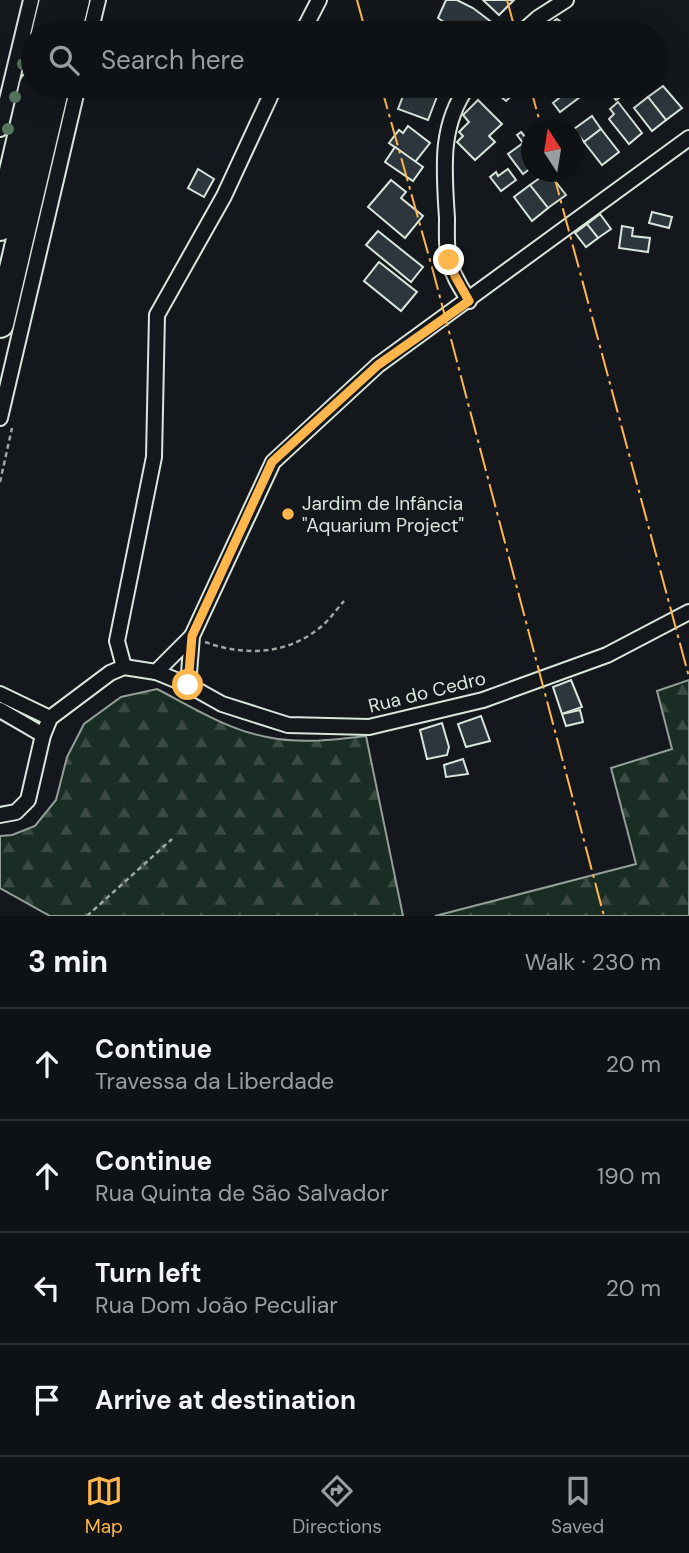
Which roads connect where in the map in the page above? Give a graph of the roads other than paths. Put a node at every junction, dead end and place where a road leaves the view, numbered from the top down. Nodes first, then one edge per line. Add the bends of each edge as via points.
1 (31, 0) edge
2 (53, 0) edge
3 (76, 0) edge
4 (98, 0) edge
5 (320, 0) edge
6 (566, 0) edge
7 (26, 21) edge
8 (48, 21) edge
9 (71, 21) edge
10 (93, 21) edge
11 (309, 21) edge
12 (535, 21) edge
13 (21, 42) edge
14 (30, 98) edge
15 (53, 98) edge
16 (75, 98) edge
17 (269, 98) edge
18 (461, 98) edge
19 (0, 129) edge
20 (689, 138) edge
21 (0, 227) edge
22 (469, 301) junction
23 (0, 324) edge
24 (7, 420) edge
25 (689, 612) edge
26 (192, 636) junction
27 (124, 667) junction
28 (156, 672) junction
29 (188, 685) junction
30 (0, 694) edge
31 (0, 710) edge
32 (50, 718) junction
33 (43, 735) junction
34 (0, 815) edge

1 - 7 street
2 - 8 highway
3 - 9 highway
4 - 10 street
5 - 11 street
6 - 12 street
13 - 19 street
14 - 21 highway
15 - 23 highway
16 - 24 street
17 - 27 street via 224,196 157,315 155,457 117,641
18 - 22 street via 450,118 444,165 449,260
20 - 22 street
22 - 26 street via 378,365 272,462
25 - 29 street, Rua do Cedro via 607,655 483,701 369,727 288,725 222,704
26 - 28 street
26 - 29 street
27 - 28 street, Rua do Cedro
27 - 32 street
28 - 29 street, Rua do Cedro
30 - 32 street
31 - 33 street
32 - 33 street
33 - 34 street via 28,800 16,812

